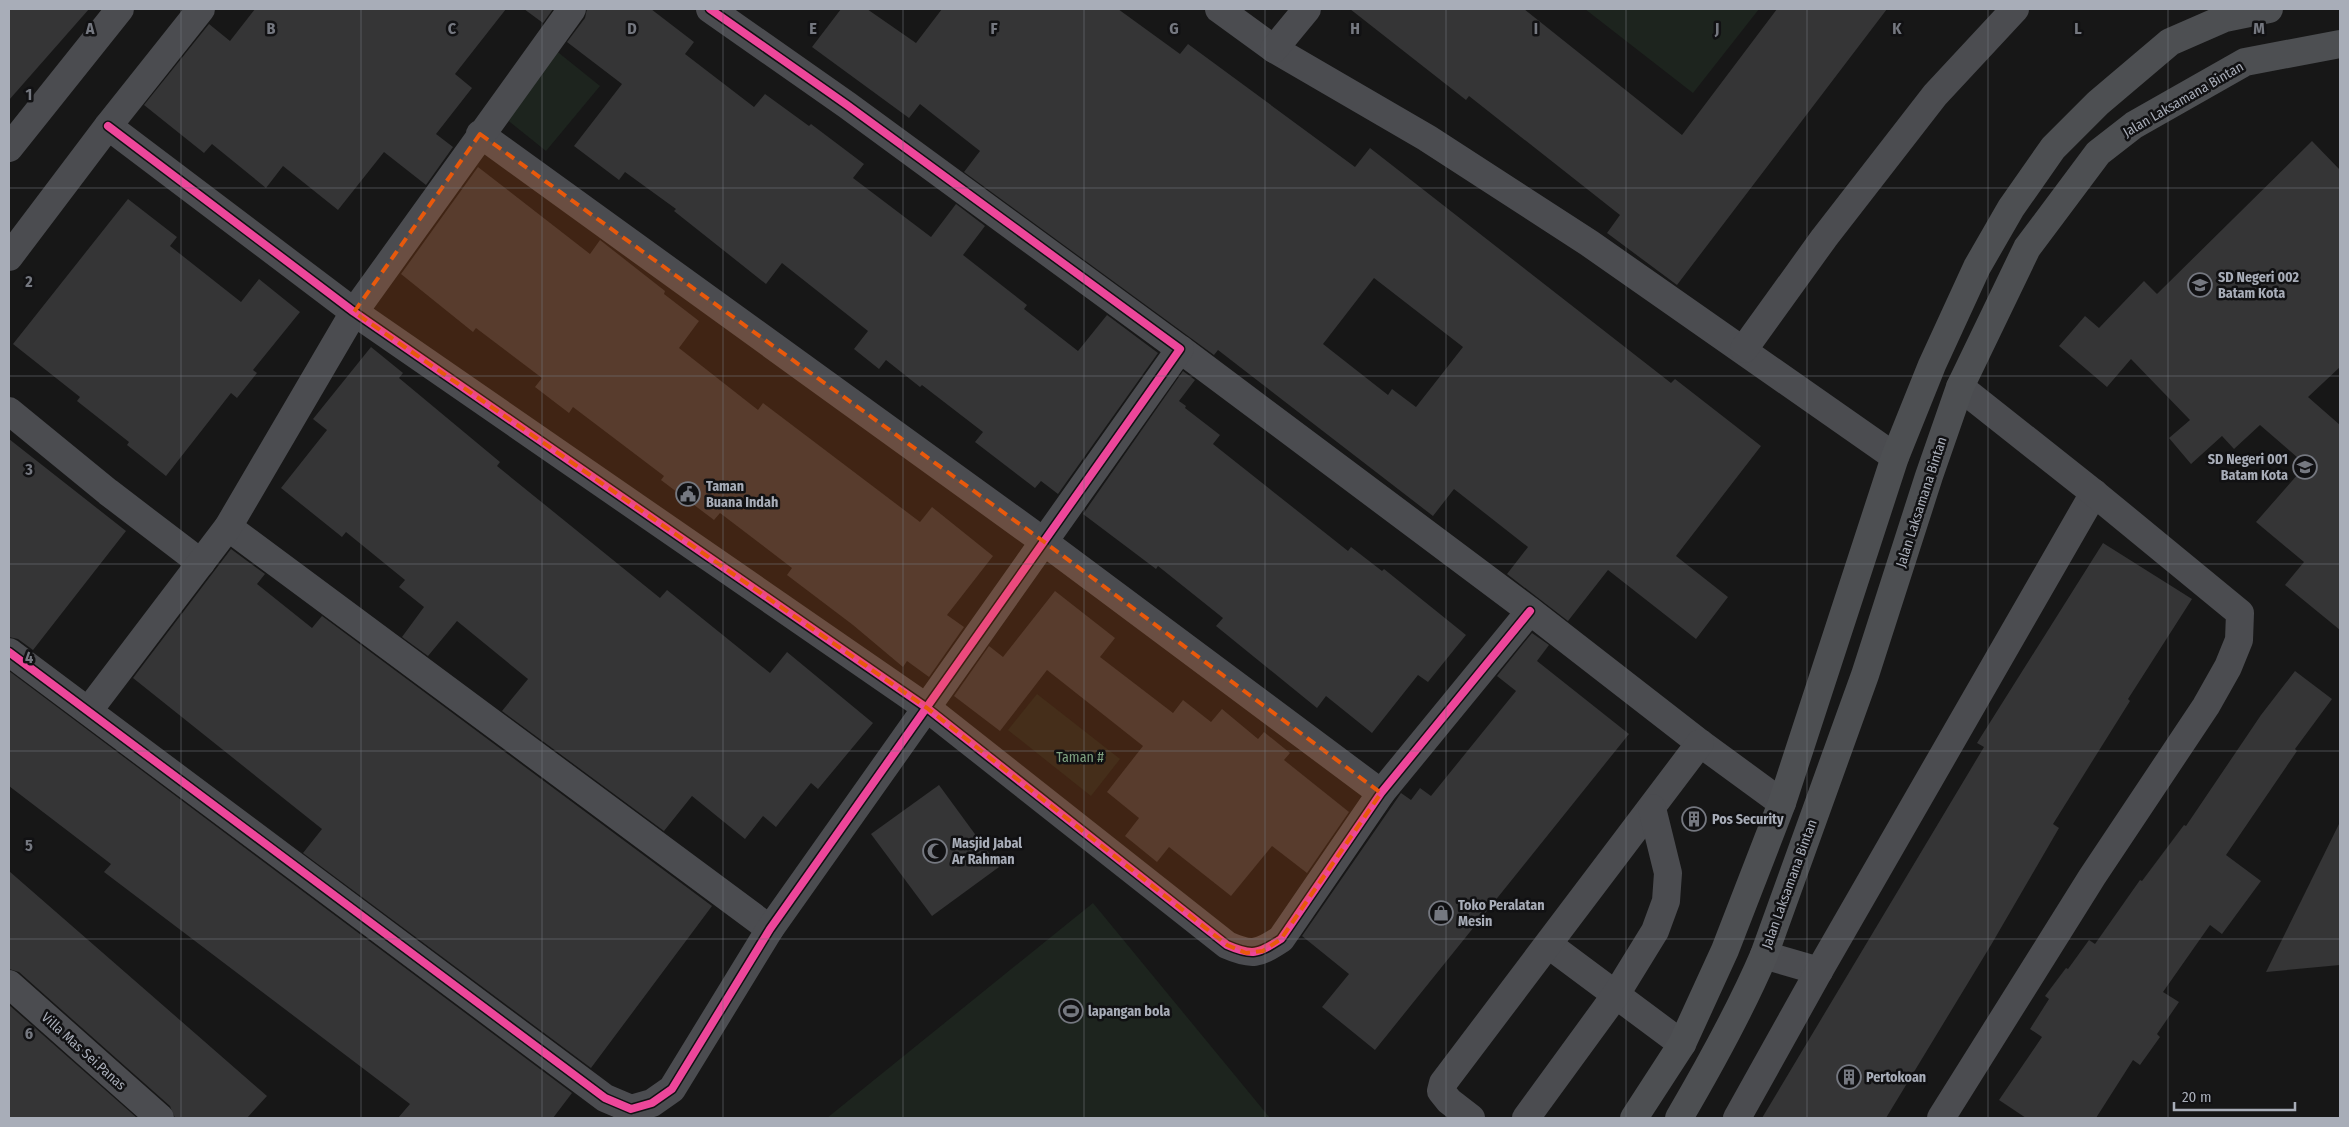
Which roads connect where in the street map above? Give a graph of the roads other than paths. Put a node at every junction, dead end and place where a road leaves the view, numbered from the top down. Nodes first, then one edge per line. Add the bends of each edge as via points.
1 (120, 9) edge
2 (202, 9) edge
3 (572, 9) edge
4 (710, 9) edge
5 (1219, 9) edge
6 (1307, 9) edge
7 (2015, 9) edge
8 (2269, 9) edge
9 (2340, 44) edge
10 (1274, 49) junction
11 (108, 126) junction
12 (480, 134) junction
13 (9, 148) edge
14 (9, 257) edge
15 (354, 312) junction
16 (1180, 349) junction
17 (1744, 349) junction
18 (1960, 388) junction
19 (9, 411) edge
20 (1895, 457) junction
21 (2094, 493) junction
22 (228, 528) junction
23 (1043, 541) junction
24 (201, 563) junction
25 (1530, 611) junction
26 (9, 652) edge
27 (927, 708) junction
28 (89, 710) junction
29 (1700, 743) junction
30 (1381, 793) junction
31 (1782, 803) junction
32 (1652, 808) junction
33 (770, 929) junction
34 (1549, 945) junction
35 (1764, 955) junction
36 (1819, 971) junction
37 (9, 984) edge
38 (1616, 996) junction
39 (1682, 1044) junction
40 (160, 1118) edge
41 (1471, 1118) edge
42 (1526, 1118) edge
43 (1634, 1118) edge
44 (1679, 1118) edge
45 (1737, 1118) edge
46 (1941, 1118) edge

1 - 13 street
2 - 11 street
3 - 12 street
4 - 16 street
5 - 10 street
6 - 10 street
7 - 17 street via 1935,95 1824,238
8 - 20 main road via 2225,18 2170,42 2098,103 2053,148 2011,208 1977,267
9 - 18 main road, Jalan Laksamana Bintan via 2245,62 2134,125 2098,153 2027,248
10 - 17 street via 1427,138
11 - 14 street
11 - 15 street
12 - 15 street
12 - 23 street
15 - 22 street
15 - 27 street
16 - 23 street
16 - 25 street
17 - 20 street
18 - 21 street
18 - 35 main road, Jalan Laksamana Bintan via 1865,674
19 - 24 street
20 - 31 main road
21 - 36 street
21 - 46 street via 2240,614 2239,640 2206,706 2092,877
22 - 24 street
22 - 33 street
23 - 27 street
23 - 30 street
24 - 28 street
25 - 29 street
25 - 30 street
26 - 28 street
27 - 30 street via 1227,945 1246,954 1263,951 1280,940
27 - 33 street
28 - 33 street via 605,1098 631,1109 652,1103 672,1089
29 - 31 street
29 - 32 street
31 - 39 main road via 1725,950
32 - 34 street
32 - 38 street via 1668,873 1666,901 1655,931
34 - 38 street
34 - 41 street via 1443,1083 1443,1096
35 - 36 street
35 - 44 main road, Jalan Laksamana Bintan
36 - 45 street
37 - 40 street, Villa Mas Sei.Panas
38 - 39 street
38 - 42 street
39 - 43 main road

